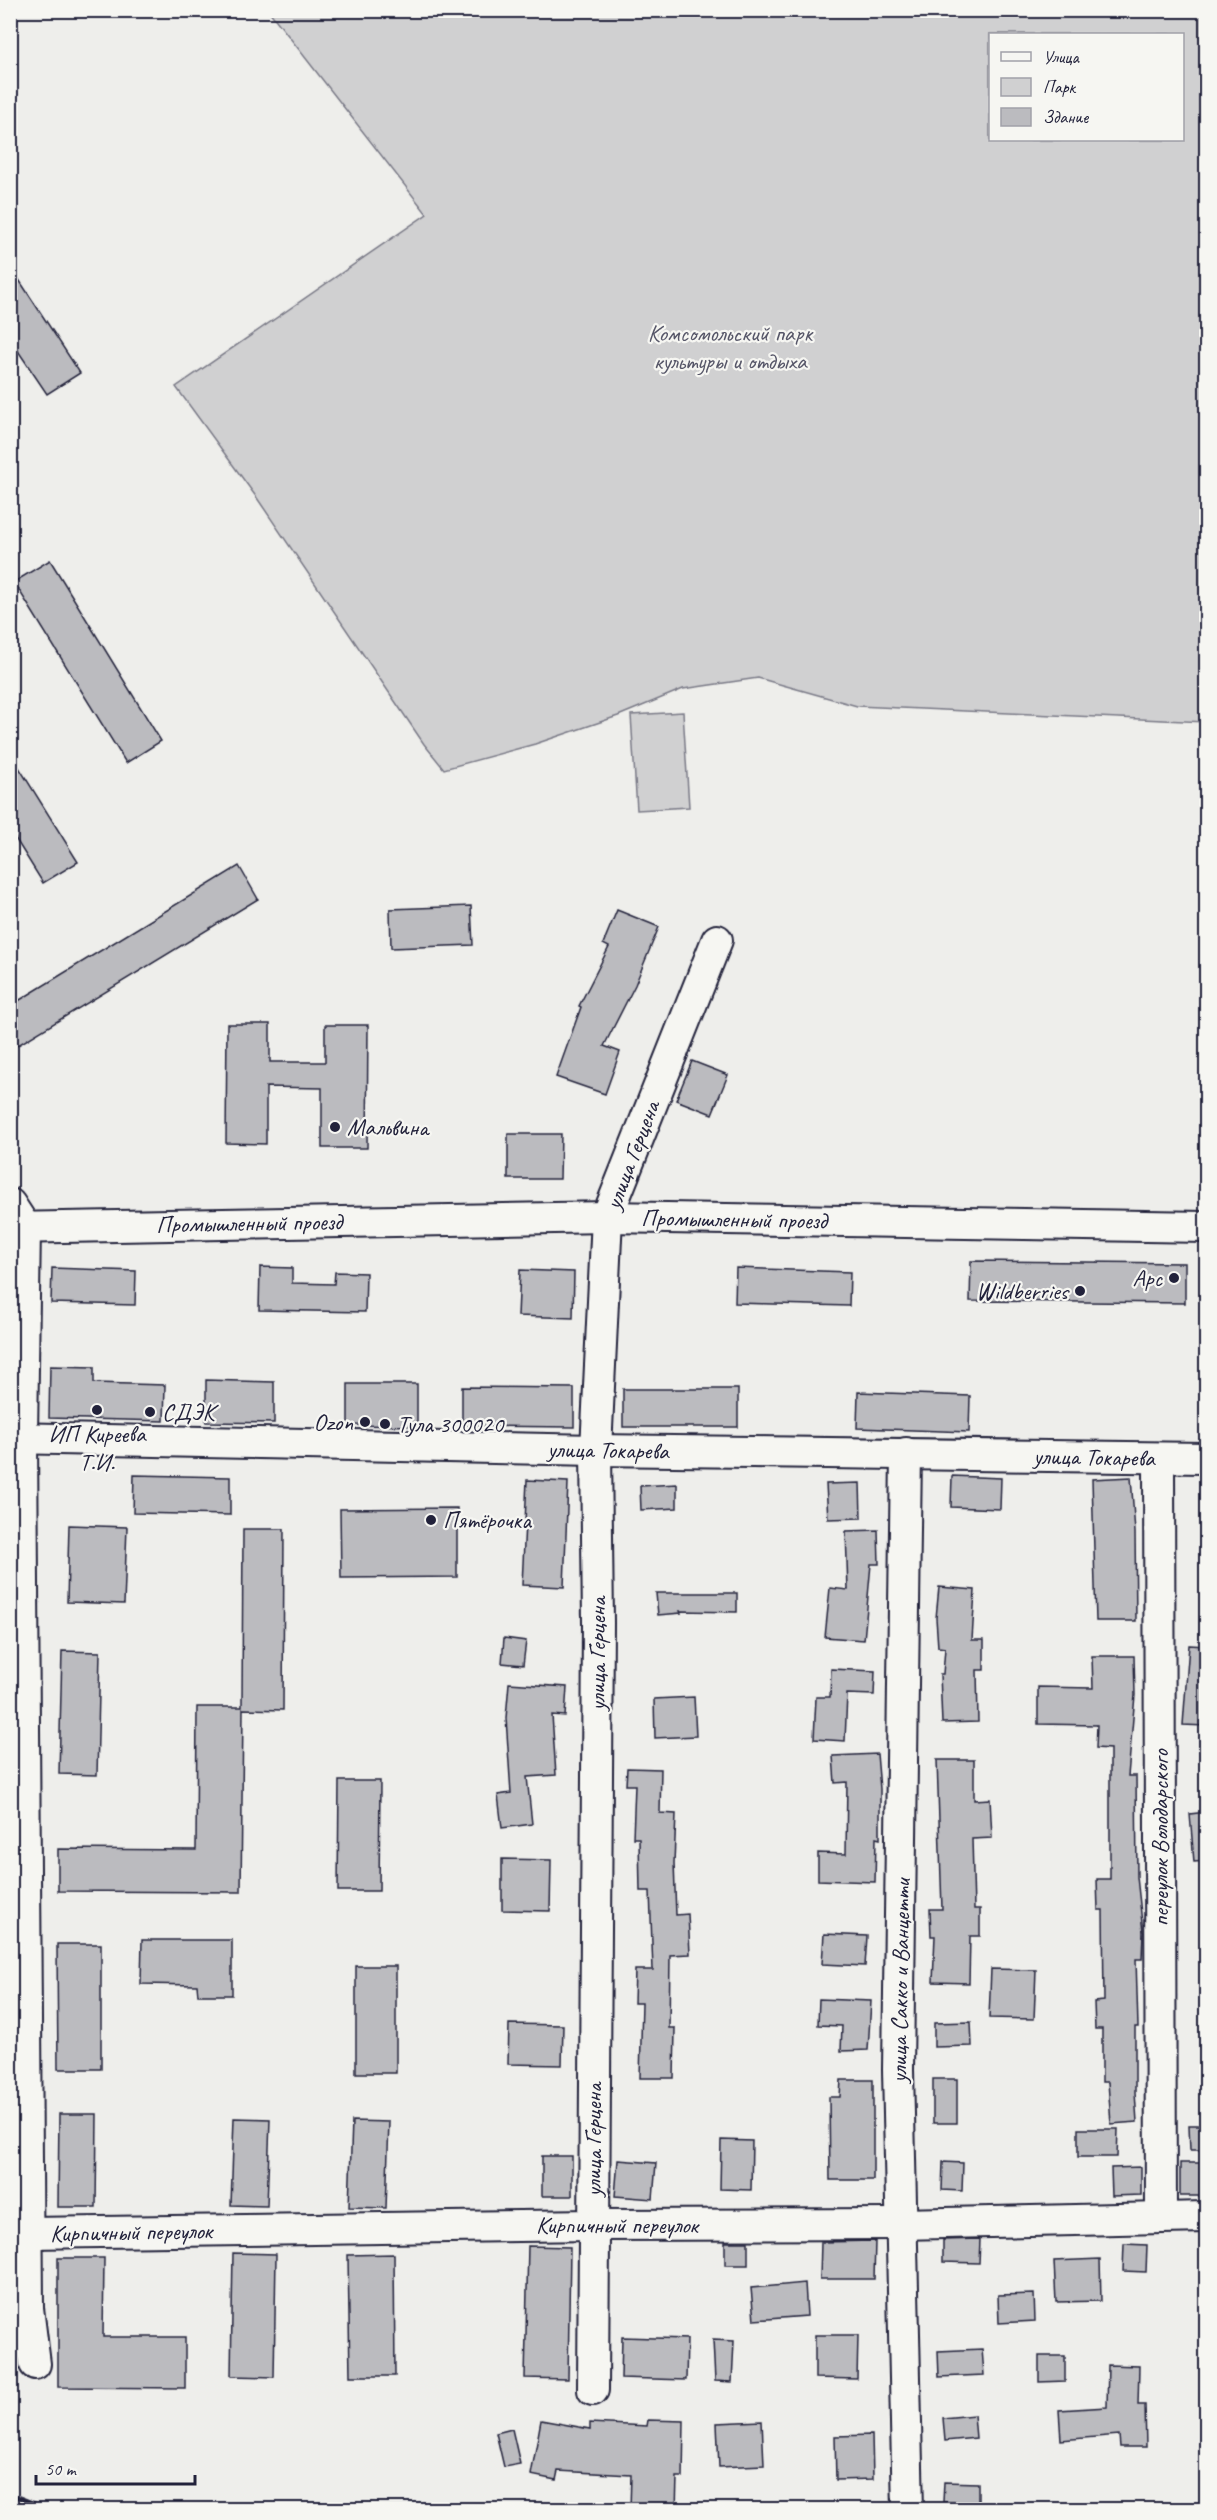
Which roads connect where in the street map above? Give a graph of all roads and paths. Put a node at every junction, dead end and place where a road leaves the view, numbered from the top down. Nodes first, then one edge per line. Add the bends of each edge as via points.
1 (717, 940) dead end
2 (607, 1217) junction
3 (15, 1220) edge
4 (1206, 1227) edge
5 (16, 1438) edge
6 (596, 1450) junction
7 (906, 1453) junction
8 (1206, 1458) edge
9 (1159, 1459) junction
10 (1161, 2216) junction
11 (1206, 2217) edge
12 (900, 2224) junction
13 (592, 2225) junction
14 (28, 2233) junction
15 (35, 2364) dead end
16 (593, 2390) dead end
17 (908, 2510) edge

1 - 2 street, улица Герцена
2 - 3 street, Промышленный проезд
2 - 4 street, Промышленный проезд
2 - 6 street, улица Герцена
3 - 5 street
5 - 6 street, улица Токарева
5 - 14 street
6 - 7 street, улица Токарева
6 - 13 street, улица Герцена
7 - 9 street, улица Токарева
7 - 12 street, улица Сакко и Ванцетти via 898,2070
8 - 9 street, улица Токарева
9 - 10 street, переулок Володарского
10 - 11 street, Кирпичный переулок
10 - 12 street, Кирпичный переулок
12 - 13 street, Кирпичный переулок
12 - 17 street, улица Сакко и Ванцетти
13 - 14 street, Кирпичный переулок
13 - 16 street, улица Герцена
14 - 15 street via 28,2308

